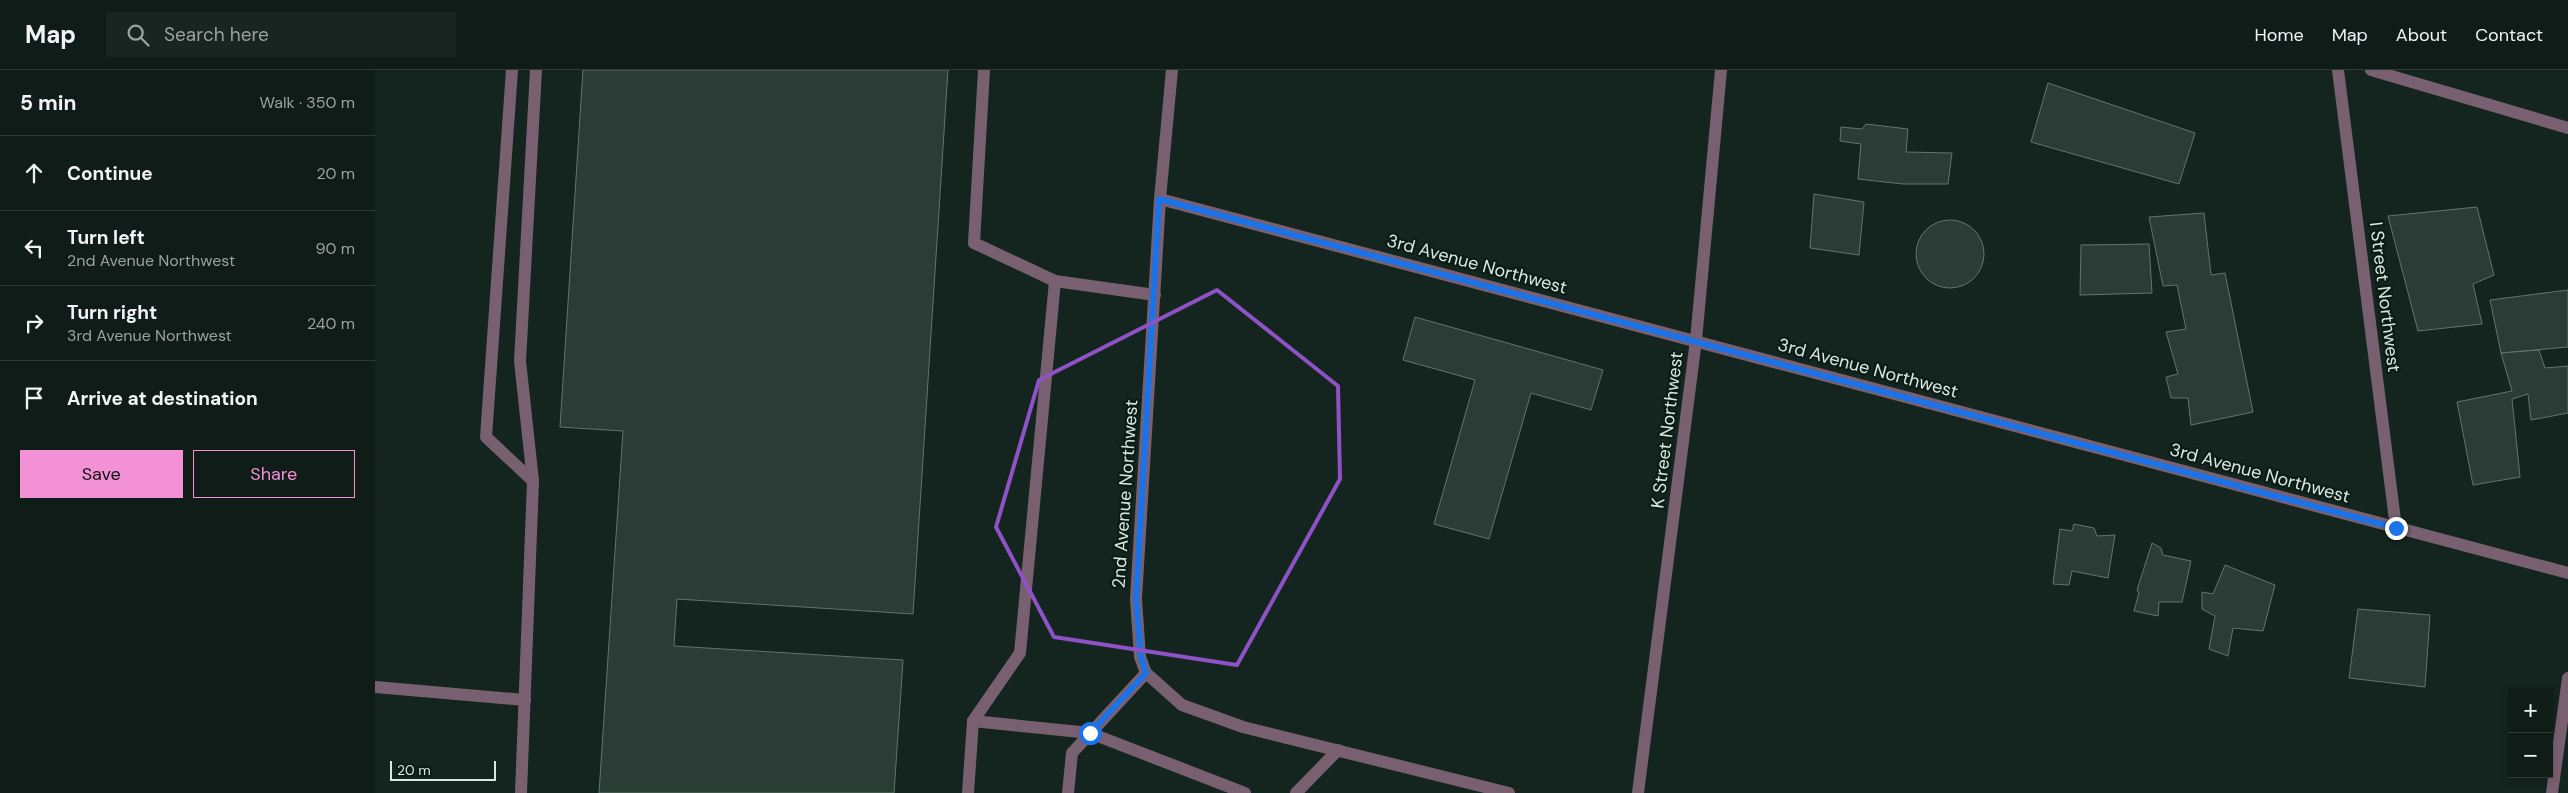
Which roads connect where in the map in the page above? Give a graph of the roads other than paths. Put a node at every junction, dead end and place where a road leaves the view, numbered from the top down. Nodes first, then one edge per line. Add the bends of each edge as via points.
1 (512, 70) edge
2 (536, 70) edge
3 (984, 70) edge
4 (1172, 70) edge
5 (1721, 70) edge
6 (2339, 70) edge
7 (2371, 70) edge
8 (2568, 128) edge
9 (1159, 199) junction
10 (1055, 281) junction
11 (1155, 295) junction
12 (1696, 340) junction
13 (533, 481) junction
14 (2396, 528) junction
15 (2568, 573) edge
16 (1146, 673) junction
17 (2568, 678) edge
18 (375, 686) edge
19 (525, 700) junction
20 (973, 721) junction
21 (1090, 733) junction
22 (1338, 750) junction
23 (521, 793) edge
24 (968, 793) edge
25 (1068, 793) edge
26 (1245, 793) edge
27 (1296, 793) edge
28 (1509, 793) edge
29 (1638, 793) edge
30 (2552, 793) edge

1 - 13 street via 487,437
2 - 13 street via 520,362
3 - 10 street via 973,243
4 - 9 street, 2nd Avenue Northwest
5 - 12 street, K Street Northwest
6 - 14 street, I Street Northwest
7 - 8 street
9 - 11 street, 2nd Avenue Northwest
9 - 12 street, 3rd Avenue Northwest
10 - 11 street
10 - 20 street via 1020,653
11 - 16 street, 2nd Avenue Northwest via 1136,599 1141,657
12 - 14 street, 3rd Avenue Northwest
12 - 29 street, K Street Northwest
13 - 19 street
14 - 15 street, 3rd Avenue Northwest
16 - 21 street
16 - 22 street via 1183,705 1243,727
17 - 30 street
18 - 19 street
19 - 23 street
20 - 21 street
20 - 24 street
21 - 25 street via 1072,753
21 - 26 street
22 - 27 street
22 - 28 street

